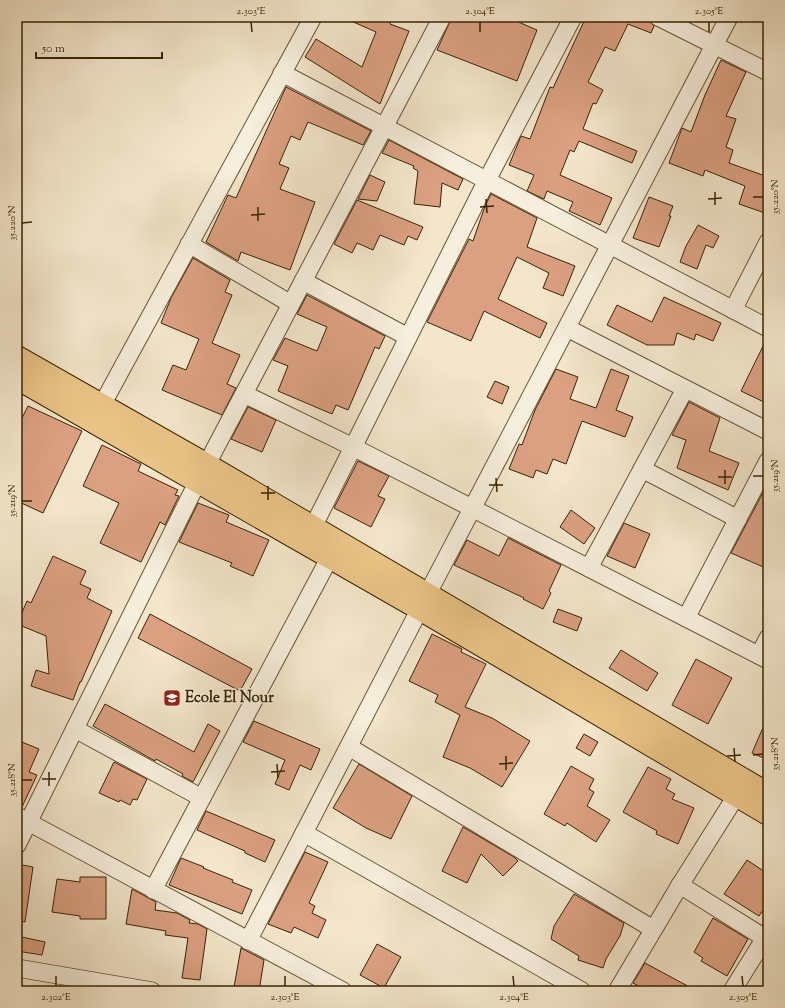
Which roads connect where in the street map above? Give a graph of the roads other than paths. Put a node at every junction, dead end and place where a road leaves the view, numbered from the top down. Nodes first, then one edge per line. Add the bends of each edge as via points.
1 (313, 17) edge
2 (442, 17) edge
3 (573, 17) edge
4 (658, 17) edge
5 (729, 17) edge
6 (715, 45) junction
7 (768, 72) edge
8 (282, 73) junction
9 (385, 126) junction
10 (487, 180) junction
11 (768, 242) edge
12 (189, 244) junction
13 (610, 245) junction
14 (303, 281) junction
15 (291, 304) junction
16 (733, 310) junction
17 (567, 328) junction
18 (768, 328) edge
19 (408, 337) junction
20 (17, 357) edge
21 (32, 380) edge
22 (685, 388) junction
23 (244, 394) junction
24 (97, 413) junction
25 (768, 431) edge
26 (353, 447) junction
27 (768, 461) edge
28 (642, 470) junction
29 (202, 473) junction
30 (472, 509) junction
31 (738, 518) junction
32 (309, 535) junction
33 (330, 557) junction
34 (589, 568) junction
35 (424, 602) junction
36 (686, 618) junction
37 (768, 638) edge
38 (764, 657) edge
39 (75, 729) junction
40 (348, 747) junction
41 (740, 789) junction
42 (768, 794) edge
43 (202, 798) junction
44 (768, 814) edge
45 (23, 819) edge
46 (304, 833) junction
47 (17, 845) edge
48 (680, 885) junction
49 (153, 890) junction
50 (653, 929) junction
51 (766, 939) edge
52 (248, 941) junction
53 (17, 968) edge
54 (152, 991) edge
55 (343, 991) edge
56 (582, 991) edge
57 (617, 991) edge
58 (732, 991) edge

1 - 8 street
2 - 9 street
3 - 10 street
4 - 6 street
5 - 6 street
6 - 7 street
6 - 13 street
8 - 9 street
8 - 12 street
9 - 10 street
9 - 14 street
10 - 13 street
10 - 19 street
11 - 16 street
12 - 15 street
12 - 24 street
13 - 16 street
13 - 17 street
14 - 15 street
14 - 19 street
15 - 23 street
16 - 18 street
17 - 22 street
17 - 30 street
19 - 26 street
20 - 21 main road
21 - 24 main road
22 - 25 street
22 - 28 street
23 - 26 street
23 - 29 street
24 - 29 main road
26 - 30 street
26 - 32 street
27 - 31 street
28 - 31 street
28 - 34 street
29 - 32 main road
29 - 39 street
30 - 34 street
30 - 35 street
31 - 36 street
32 - 33 main road
32 - 35 main road
33 - 35 main road
33 - 43 street
34 - 36 street
35 - 40 street
35 - 41 main road
36 - 38 street
37 - 38 street
39 - 43 street
39 - 45 street
40 - 46 street
40 - 50 street
41 - 42 main road
41 - 44 main road
41 - 48 street
43 - 49 street
45 - 47 street
45 - 49 street
46 - 52 street
46 - 56 street
48 - 50 street
48 - 51 street
49 - 52 street
50 - 57 street
51 - 58 street
52 - 55 street
53 - 54 street

